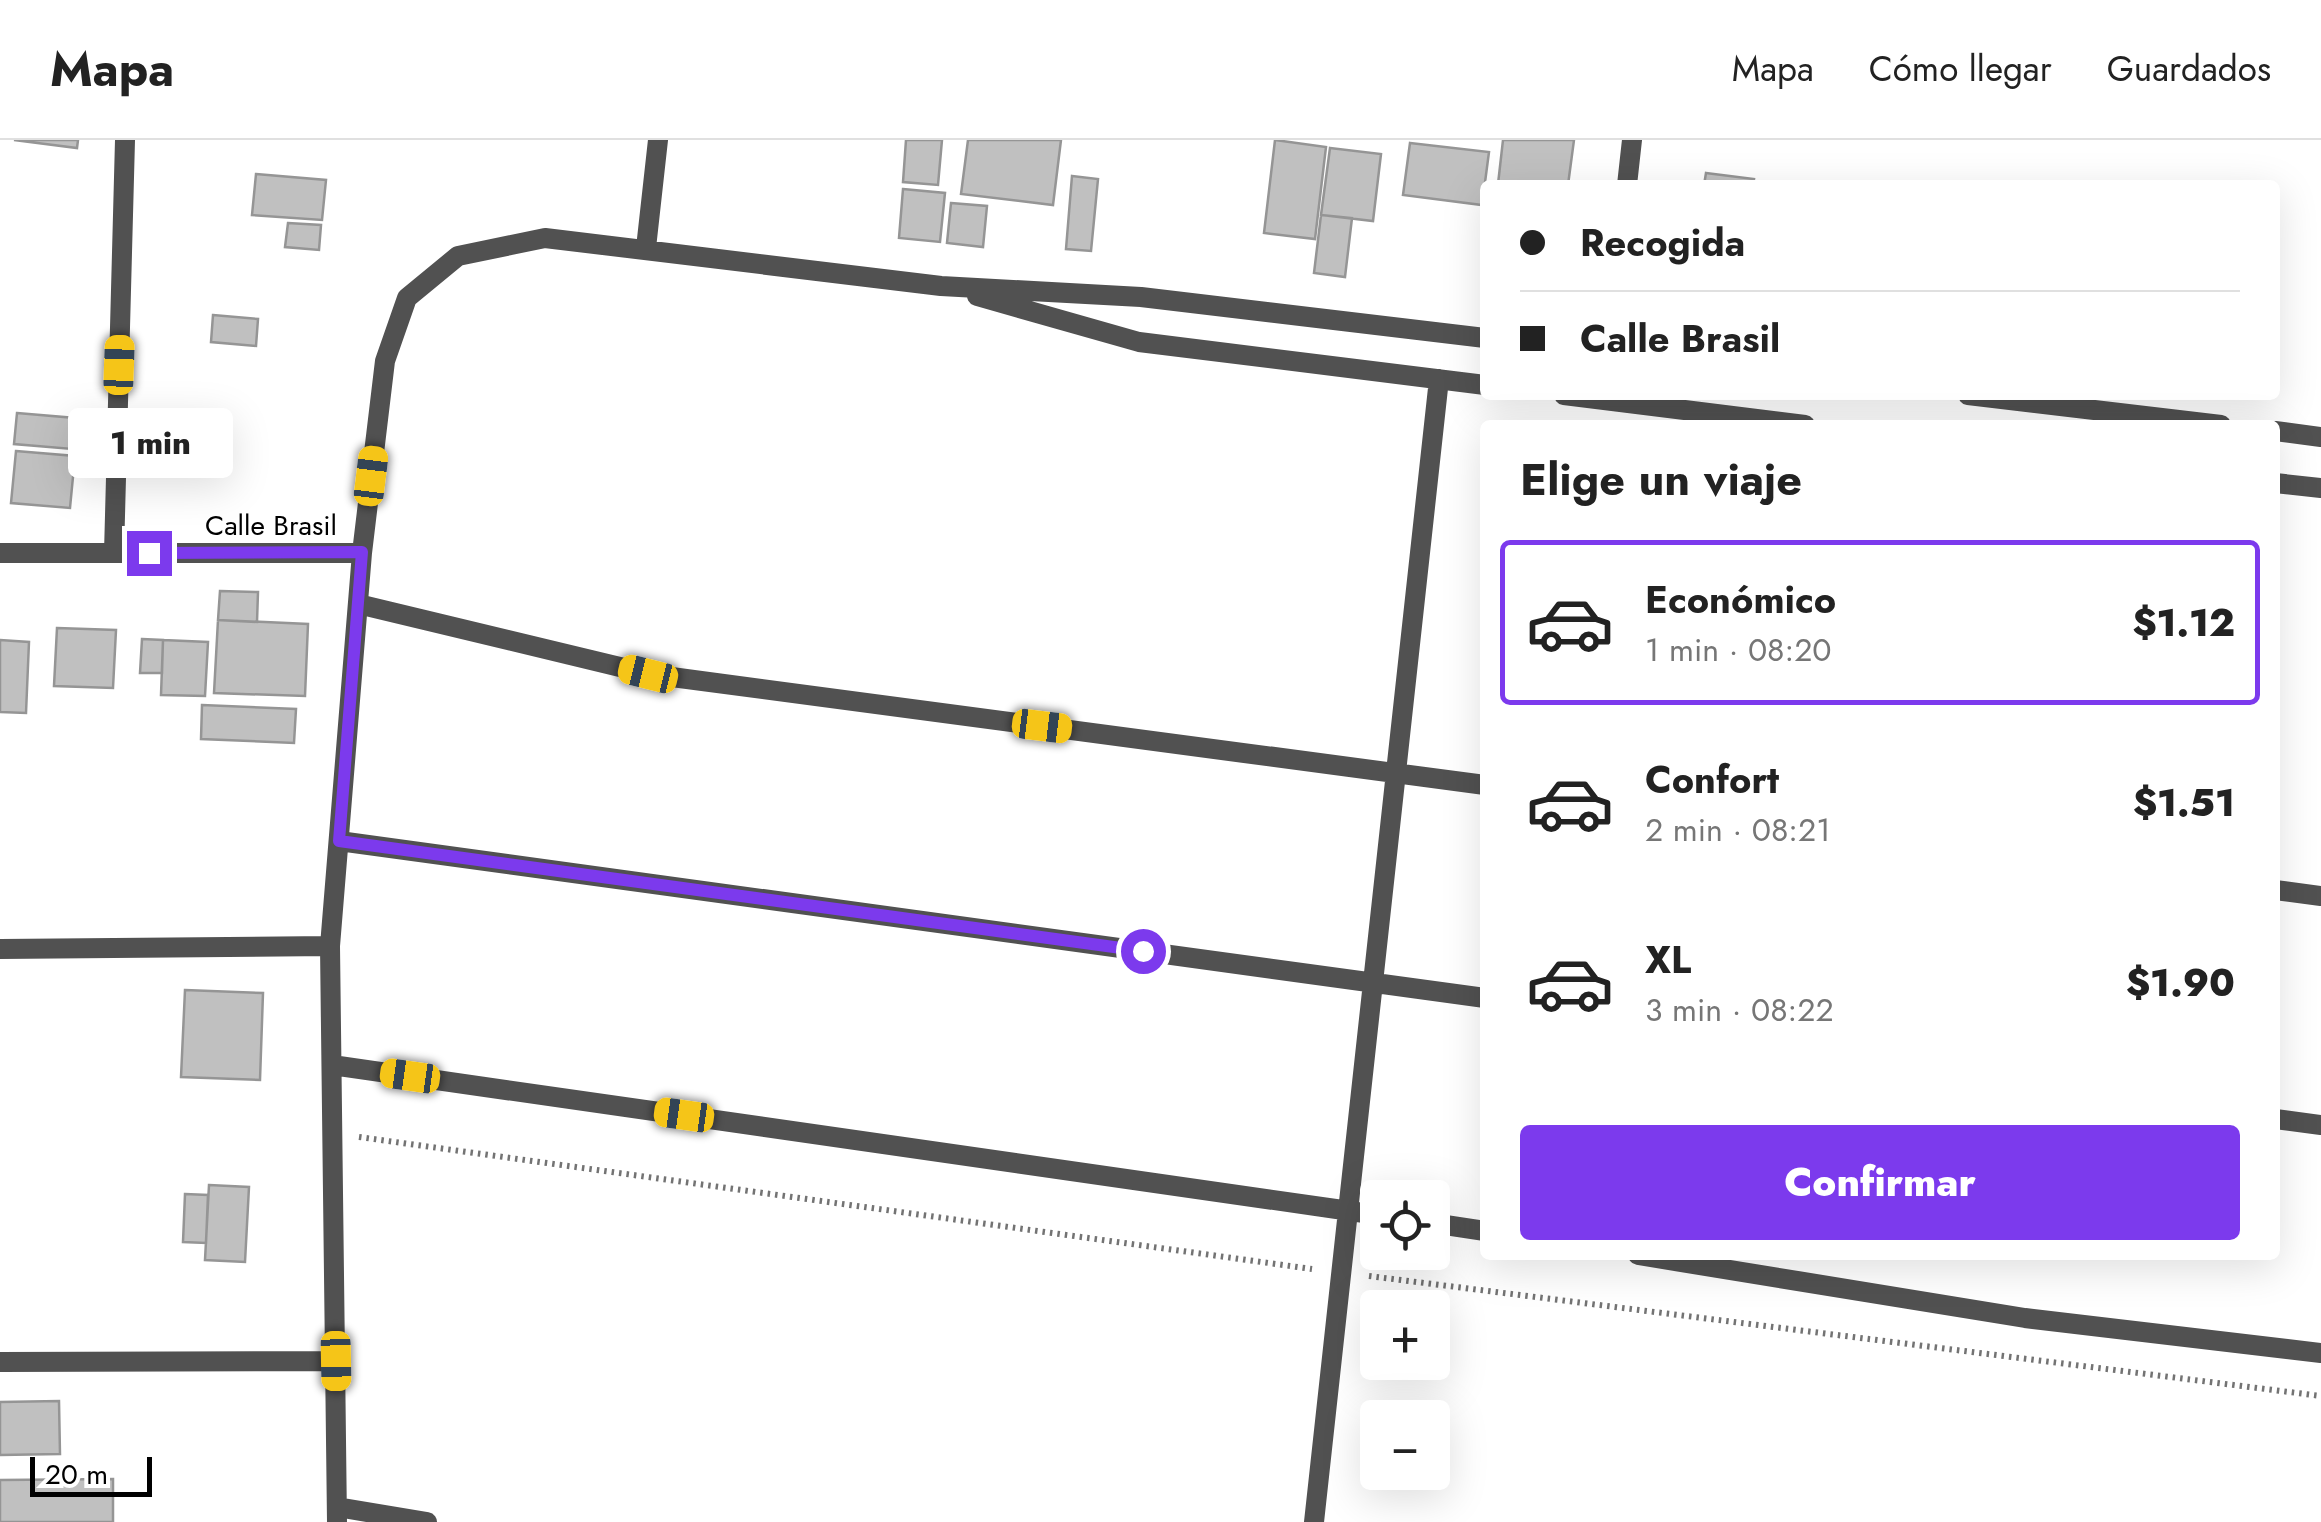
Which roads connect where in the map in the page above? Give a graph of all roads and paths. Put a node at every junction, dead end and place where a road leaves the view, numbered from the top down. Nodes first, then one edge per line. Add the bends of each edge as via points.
1 (125, 140) edge
2 (658, 140) edge
3 (1632, 140) edge
4 (1627, 180) edge
5 (646, 248) junction
6 (941, 286) junction
7 (1480, 337) edge
8 (1440, 380) junction
9 (1480, 384) edge
10 (1620, 400) edge
11 (2010, 400) edge
12 (1768, 420) edge
13 (2179, 420) edge
14 (2280, 433) edge
15 (2321, 437) edge
16 (2280, 484) edge
17 (2321, 488) edge
18 (362, 552) junction
19 (0, 553) edge
20 (114, 553) junction
21 (358, 604) junction
22 (1396, 773) junction
23 (1480, 784) edge
24 (339, 841) junction
25 (2280, 891) edge
26 (2321, 896) edge
27 (330, 946) junction
28 (0, 950) edge
29 (1373, 982) junction
30 (1480, 997) edge
31 (332, 1065) junction
32 (2280, 1120) edge
33 (2321, 1125) edge
34 (1348, 1211) junction
35 (1360, 1213) edge
36 (1450, 1226) edge
37 (1480, 1230) edge
38 (1669, 1260) edge
39 (2321, 1353) edge
40 (336, 1361) junction
41 (0, 1362) edge
42 (337, 1514) edge
43 (427, 1522) edge
44 (1314, 1522) edge

1 - 20 street
2 - 5 street
3 - 4 street
5 - 6 street
5 - 18 street via 545,238 458,256 407,298 386,361
6 - 7 street via 1141,297
6 - 8 street via 1139,342
8 - 9 street
8 - 22 street
10 - 12 street
11 - 13 street
14 - 15 street
16 - 17 street
18 - 20 street, Calle Brasil
18 - 21 street
19 - 20 street, Calle Brasil
21 - 22 street via 648,674
21 - 24 street
22 - 23 street
22 - 29 street
24 - 27 street
24 - 29 street
25 - 26 street
27 - 28 street
27 - 31 street
29 - 30 street
29 - 34 street
31 - 34 street
31 - 40 street
32 - 33 street
34 - 35 street
34 - 44 street
36 - 37 street
38 - 39 street via 2025,1318
40 - 41 street
40 - 42 street
42 - 43 street

